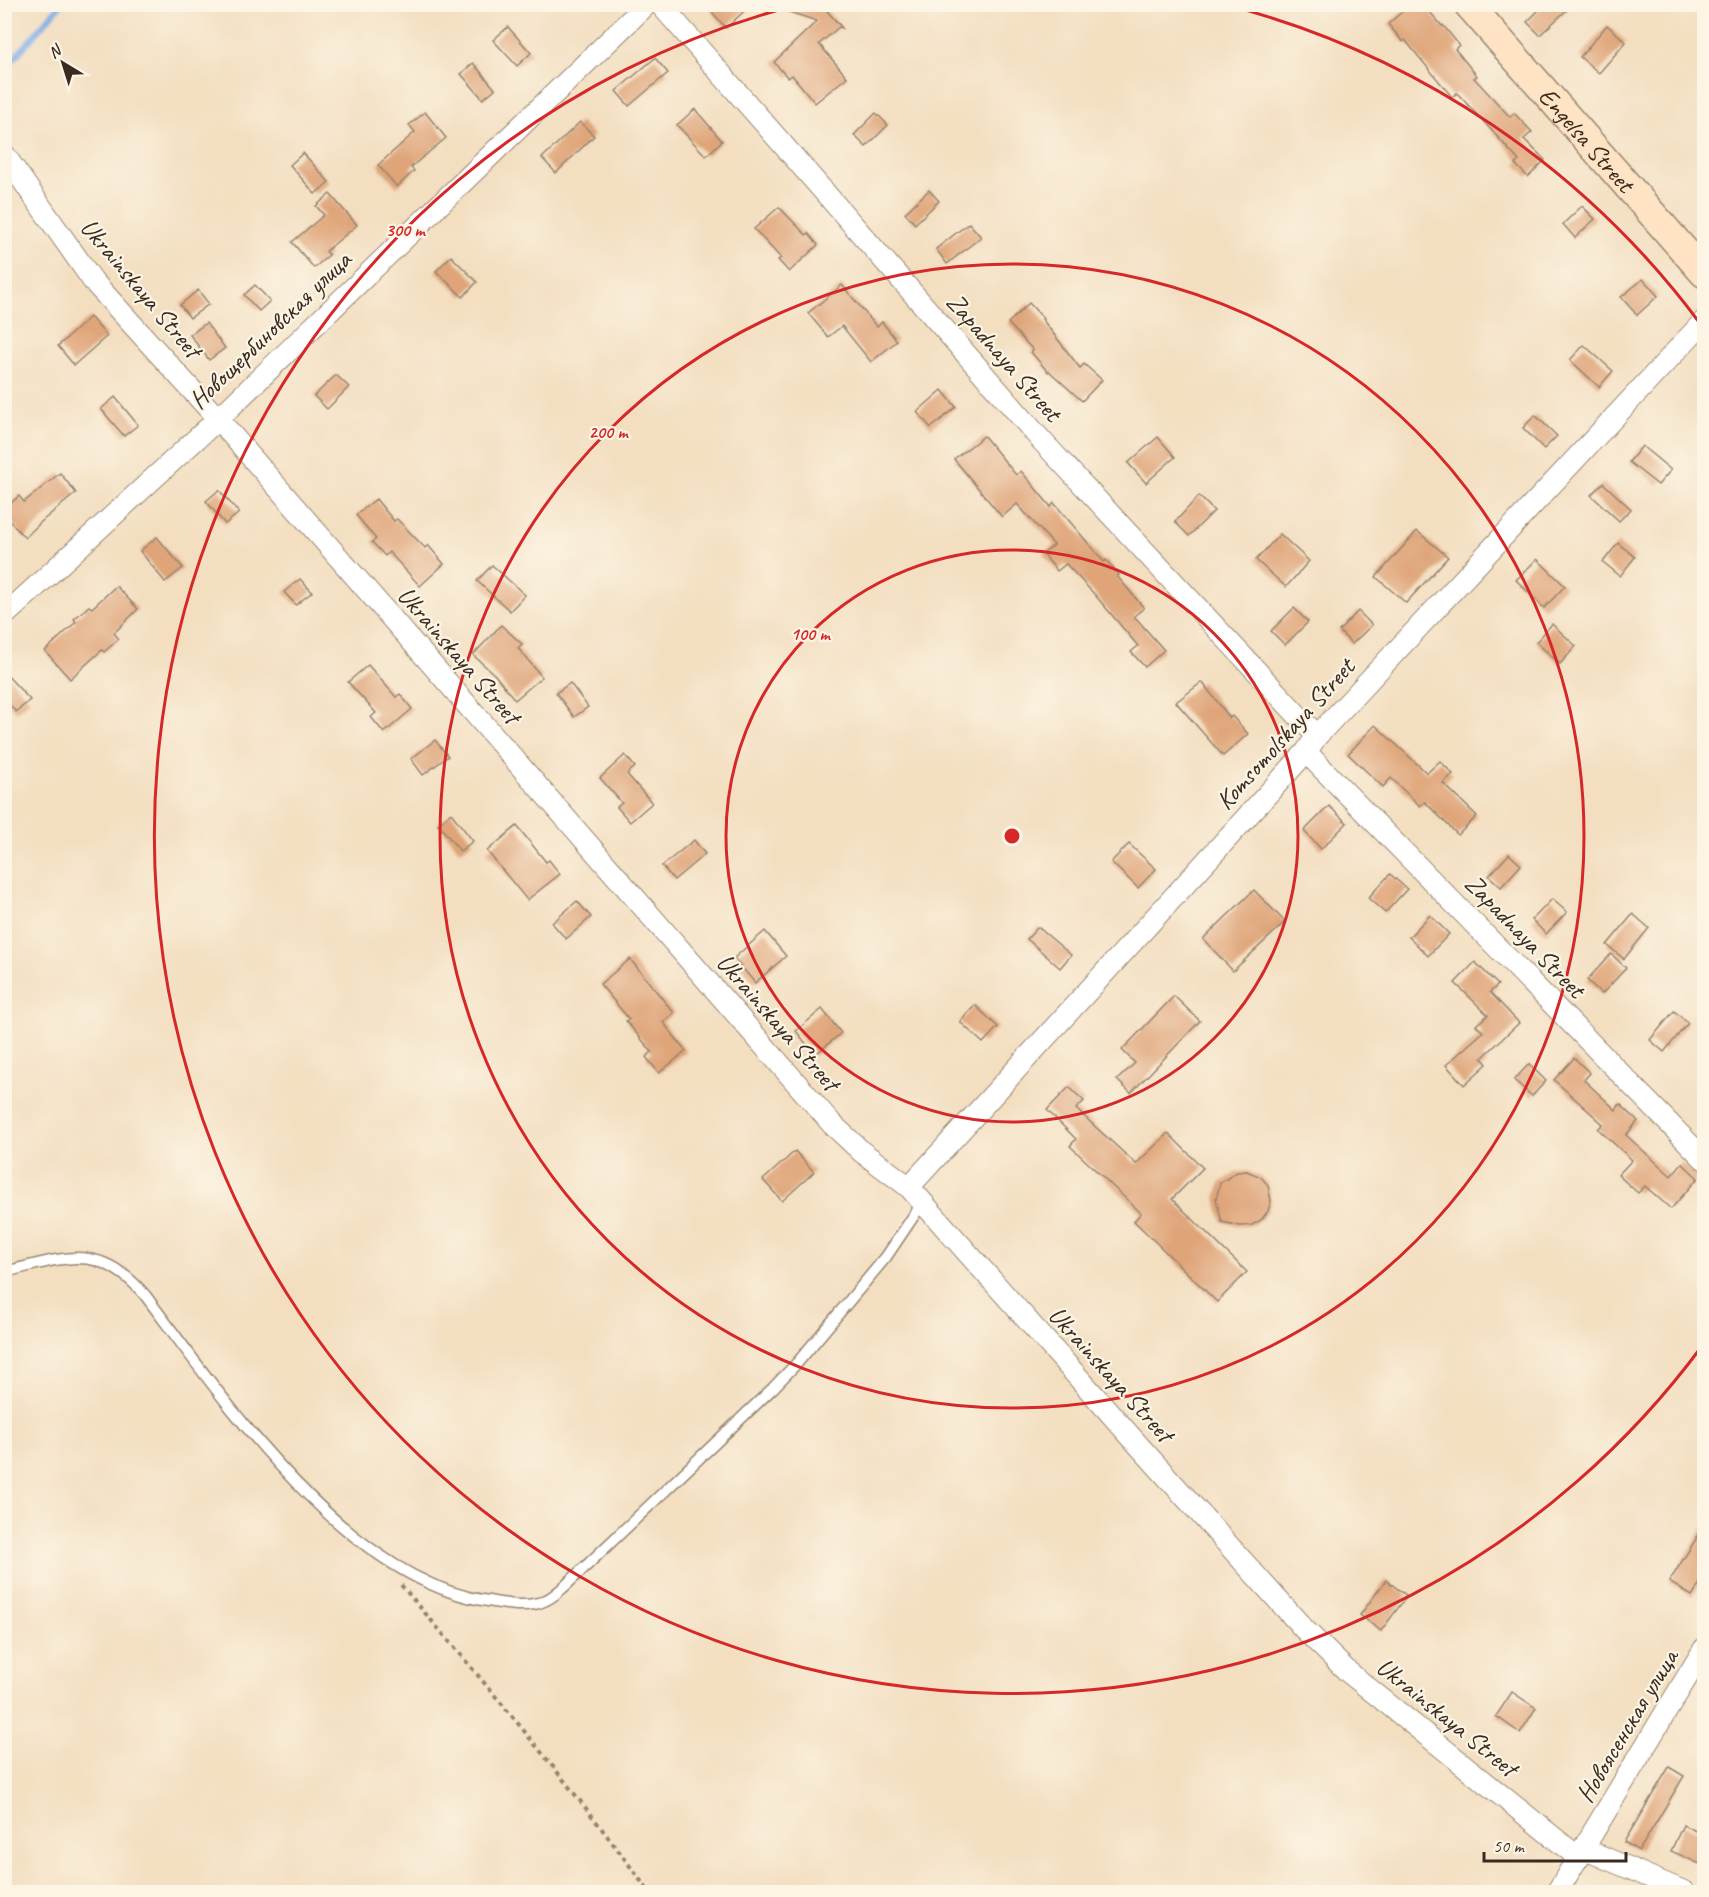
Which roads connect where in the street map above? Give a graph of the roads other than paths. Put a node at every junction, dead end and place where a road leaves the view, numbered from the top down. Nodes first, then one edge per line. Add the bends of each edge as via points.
1 (647, 4) edge
2 (660, 4) edge
3 (1468, 4) edge
4 (4, 154) edge
5 (1704, 273) edge
6 (1704, 321) edge
7 (218, 419) junction
8 (4, 616) edge
9 (1312, 744) junction
10 (1704, 1159) edge
11 (916, 1194) junction
12 (4, 1272) edge
13 (1704, 1649) edge
14 (1581, 1854) junction
15 (1557, 1893) edge
16 (1685, 1893) edge

1 - 7 street, Новощербиновская улица
2 - 9 street, Zapadnaya Street
3 - 5 main road, Engelsa Street
4 - 7 street, Ukrainskaya Street via 93,281
6 - 9 street, Komsomolskaya Street
7 - 8 street, Новощербиновская улица
7 - 11 street, Ukrainskaya Street via 832,1124
9 - 10 street, Zapadnaya Street
9 - 11 street, Komsomolskaya Street
11 - 12 lane via 886,1257 772,1389 565,1586 545,1600 518,1605 451,1594 360,1541 305,1491 240,1421 145,1295 114,1266 91,1258 67,1258
11 - 14 street, Ukrainskaya Street via 1304,1629 1347,1671
13 - 14 street, Новоясенская улица
14 - 15 street, Новоясенская улица
14 - 16 street, Ukrainskaya Street

